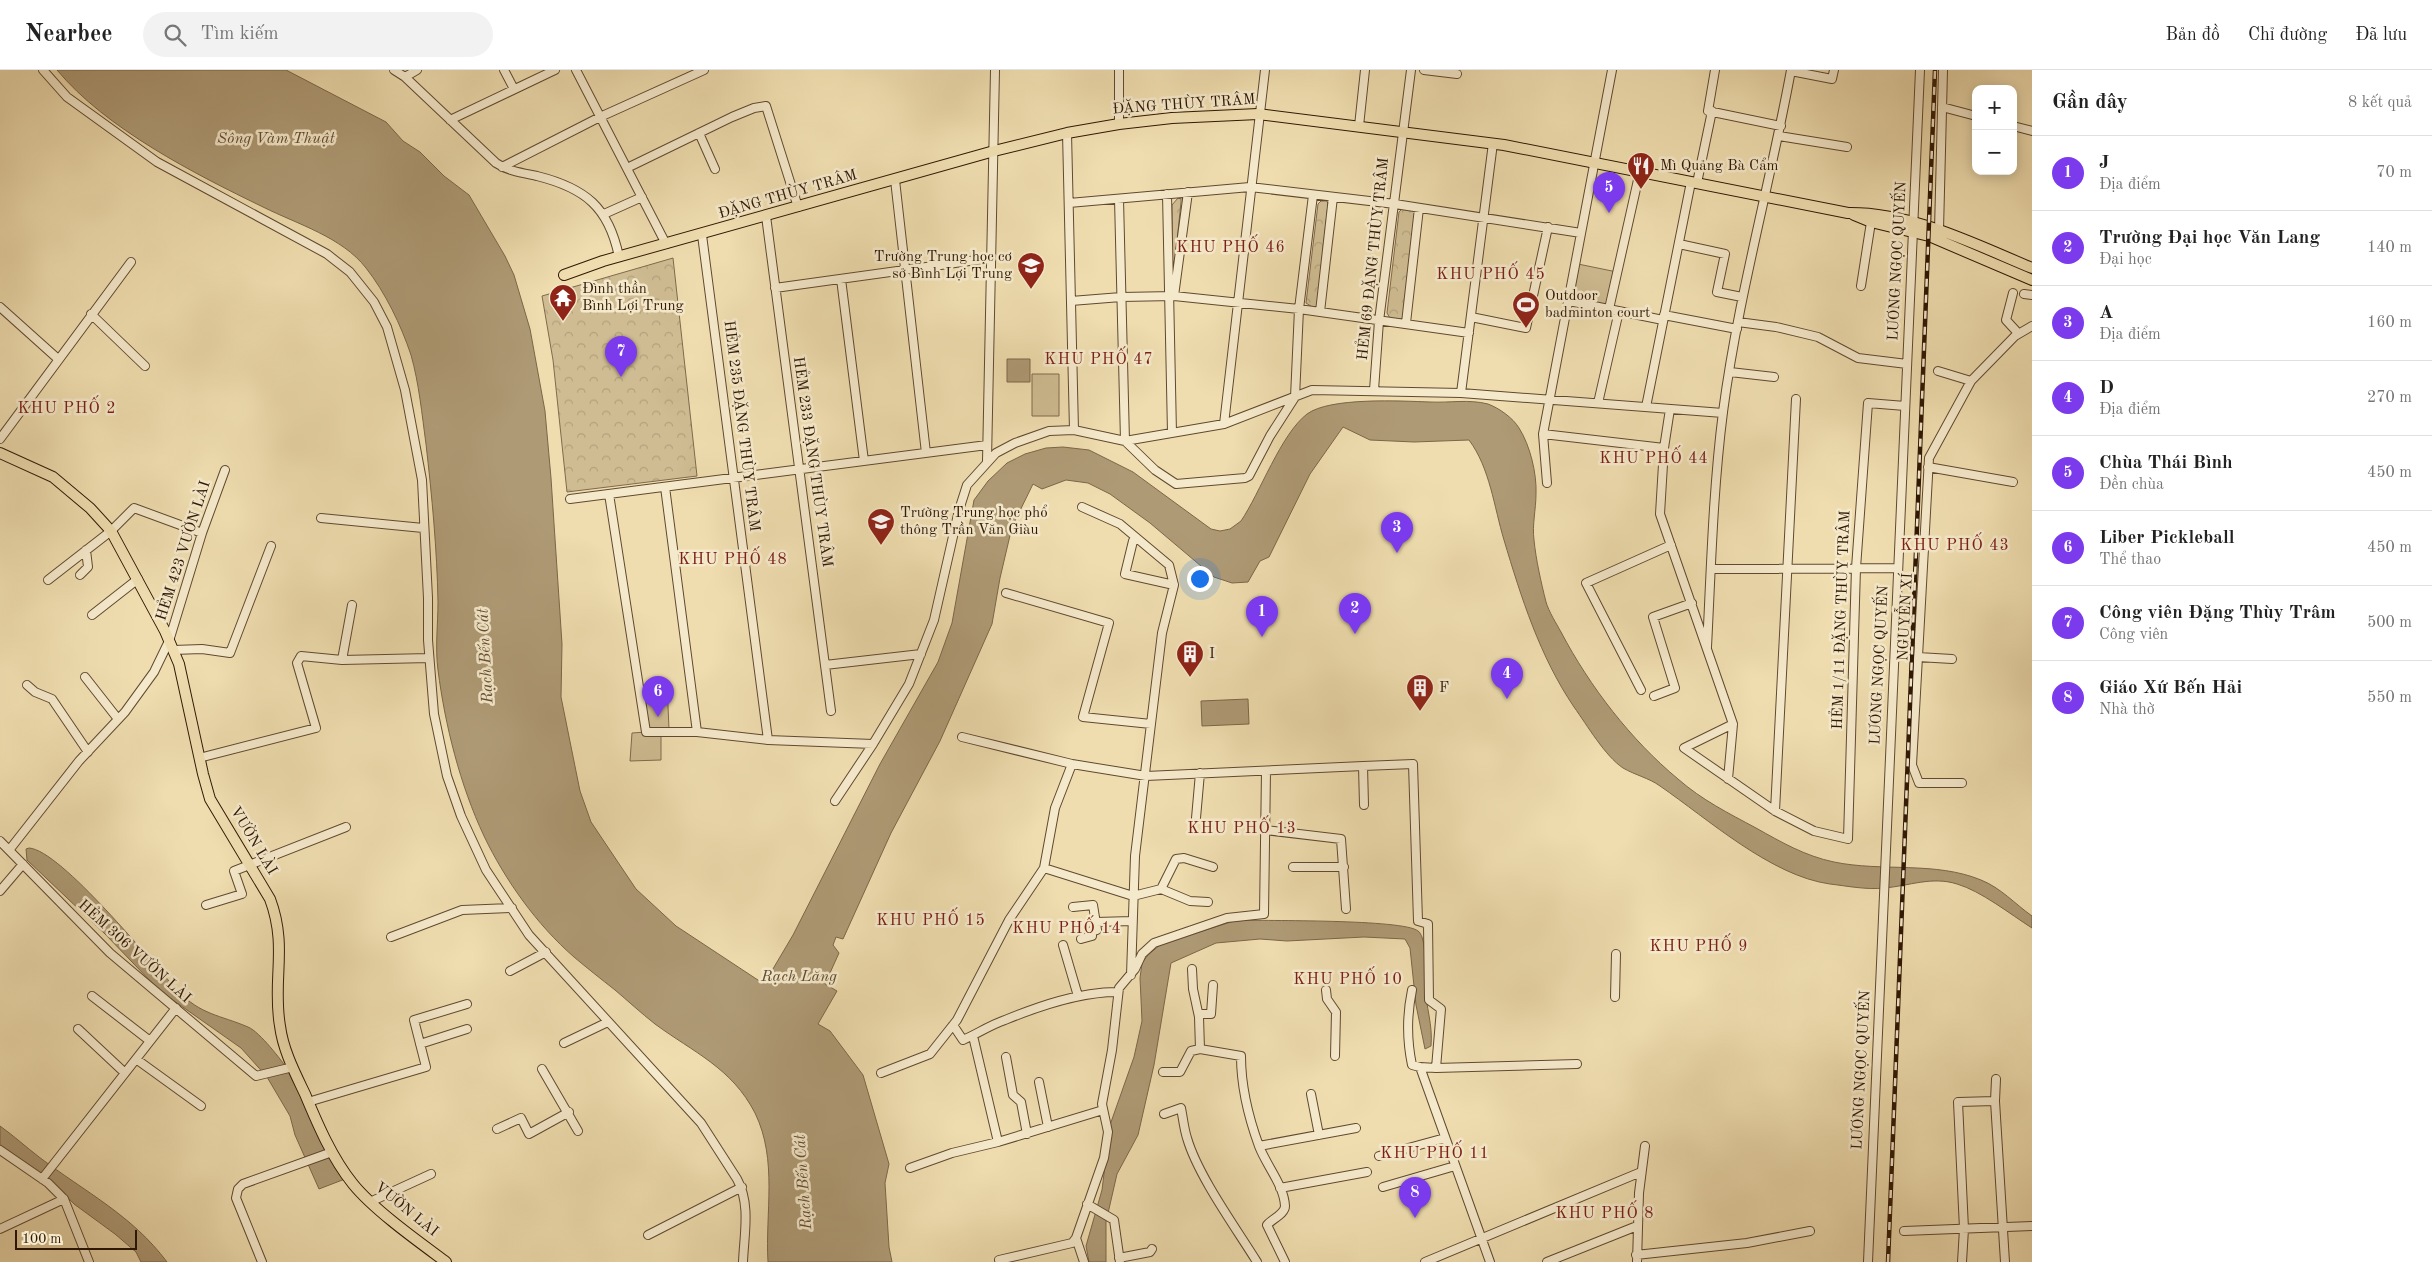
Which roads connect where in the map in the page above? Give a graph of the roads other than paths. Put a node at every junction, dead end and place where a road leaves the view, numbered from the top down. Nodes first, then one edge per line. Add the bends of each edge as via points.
1 (43, 70) edge
2 (394, 70) edge
3 (417, 70) edge
4 (504, 70) edge
5 (555, 70) edge
6 (576, 70) edge
7 (704, 70) edge
8 (995, 70) edge
9 (1119, 70) edge
10 (1265, 70) edge
11 (1365, 70) edge
12 (1411, 70) edge
13 (1424, 70) edge
14 (1612, 70) edge
15 (1714, 70) edge
16 (1791, 70) edge
17 (1834, 70) edge
18 (1920, 70) edge
19 (1943, 70) edge
20 (1457, 74) dead end
21 (405, 76) junction
22 (514, 89) junction
23 (1942, 107) junction
24 (1712, 111) junction
25 (1258, 114) junction
26 (1972, 115) edge
27 (600, 117) junction
28 (450, 120) junction
29 (1119, 124) junction
30 (1359, 126) junction
31 (1780, 126) junction
32 (2017, 127) edge
33 (1402, 131) junction
34 (2032, 131) edge
35 (699, 133) junction
36 (1067, 133) junction
37 (1779, 136) junction
38 (1493, 144) junction
39 (1847, 147) dead end
40 (994, 151) junction
41 (1595, 162) junction
42 (502, 167) junction
43 (626, 168) junction
44 (715, 169) dead end
45 (1640, 171) junction
46 (895, 180) junction
47 (1694, 182) junction
48 (1250, 187) junction
49 (1188, 192) junction
50 (1167, 194) junction
51 (1313, 195) junction
52 (642, 197) junction
53 (1333, 197) junction
54 (1765, 197) junction
55 (1119, 199) junction
56 (1069, 203) junction
57 (1395, 204) junction
58 (798, 207) junction
59 (1419, 208) junction
60 (1848, 213) junction
61 (604, 214) junction
62 (766, 216) junction
63 (1484, 218) junction
64 (1871, 222) junction
65 (1548, 227) junction
66 (1913, 228) junction
67 (1939, 230) junction
68 (1582, 232) junction
69 (702, 235) junction
70 (666, 244) junction
71 (1678, 244) junction
72 (619, 257) junction
73 (991, 258) junction
74 (131, 262) dead end
75 (2032, 268) edge
76 (905, 270) junction
77 (564, 275) dead end
78 (841, 279) junction
79 (2032, 280) edge
80 (1861, 286) dead end
81 (775, 288) junction
82 (2014, 293) dead end
83 (1171, 296) junction
84 (1122, 297) junction
85 (1742, 298) junction
86 (1071, 301) junction
87 (1569, 301) junction
88 (1237, 303) junction
89 (0, 307) edge
90 (1299, 309) junction
91 (1609, 309) junction
92 (1619, 311) junction
93 (1320, 312) junction
94 (93, 316) junction
95 (1471, 317) junction
96 (1664, 318) junction
97 (1379, 321) junction
98 (1406, 323) junction
99 (1737, 326) junction
100 (2032, 326) edge
101 (1469, 333) junction
102 (2018, 333) junction
103 (58, 358) junction
104 (1907, 364) junction
105 (145, 366) dead end
106 (1938, 371) dead end
107 (1730, 372) junction
108 (1774, 377) dead end
109 (1971, 381) junction
110 (1374, 390) junction
111 (1461, 393) junction
112 (1295, 397) junction
113 (1796, 399) dead end
114 (1550, 400) junction
115 (1598, 403) junction
116 (1905, 406) junction
117 (1646, 407) junction
118 (1670, 409) junction
119 (1723, 413) junction
120 (1224, 424) junction
121 (1074, 430) junction
122 (1172, 433) junction
123 (1543, 434) junction
124 (0, 438) edge
125 (1125, 442) junction
126 (987, 444) junction
127 (1664, 448) junction
128 (0, 453) edge
129 (926, 453) junction
130 (864, 461) junction
131 (987, 461) junction
132 (1928, 467) junction
133 (225, 470) dead end
134 (799, 470) junction
135 (734, 479) junction
136 (2013, 482) dead end
137 (1547, 483) dead end
138 (665, 488) junction
139 (609, 494) junction
140 (570, 499) dead end
141 (1082, 508) dead end
142 (321, 518) dead end
143 (423, 528) junction
144 (111, 531) junction
145 (202, 533) junction
146 (1133, 542) dead end
147 (1671, 545) junction
148 (271, 546) dead end
149 (86, 550) junction
150 (1856, 568) junction
151 (1898, 568) junction
152 (1711, 569) junction
153 (1787, 569) junction
154 (80, 576) dead end
155 (138, 579) junction
156 (48, 580) dead end
157 (1174, 585) junction
158 (1006, 593) dead end
159 (1692, 603) junction
160 (352, 605) dead end
161 (92, 614) dead end
162 (171, 645) junction
163 (1706, 647) junction
164 (921, 654) junction
165 (1918, 656) junction
166 (429, 658) junction
167 (1952, 659) dead end
168 (342, 660) junction
169 (825, 665) junction
170 (85, 677) dead end
171 (27, 684) dead end
172 (1641, 690) dead end
173 (1654, 696) dead end
174 (831, 711) dead end
175 (118, 719) junction
176 (1151, 724) junction
177 (1732, 724) junction
178 (698, 732) junction
179 (962, 737) dead end
180 (768, 740) junction
181 (873, 744) junction
182 (88, 752) junction
183 (199, 758) junction
184 (1072, 764) junction
185 (1363, 766) junction
186 (1266, 771) junction
187 (1200, 773) junction
188 (1146, 776) junction
189 (1728, 779) junction
190 (1962, 783) dead end
191 (835, 801) dead end
192 (1364, 805) dead end
193 (1775, 811) junction
194 (1196, 818) dead end
195 (346, 827) dead end
196 (1266, 830) junction
197 (0, 841) edge
198 (10, 849) junction
199 (23, 864) junction
200 (249, 865) junction
201 (1213, 867) dead end
202 (1344, 867) junction
203 (1044, 868) junction
204 (1293, 868) dead end
205 (1161, 889) junction
206 (0, 891) edge
207 (1133, 896) junction
208 (1208, 902) dead end
209 (206, 905) dead end
210 (1073, 907) dead end
211 (512, 908) junction
212 (1346, 908) dead end
213 (1132, 921) junction
214 (1096, 922) junction
215 (391, 937) dead end
216 (1081, 938) dead end
217 (1063, 945) dead end
218 (546, 952) junction
219 (1616, 954) dead end
220 (1192, 969) dead end
221 (510, 972) dead end
222 (1131, 975) junction
223 (1212, 985) dead end
224 (1326, 990) dead end
225 (1412, 990) dead end
226 (1117, 992) junction
227 (92, 996) dead end
228 (1078, 996) junction
229 (1614, 997) dead end
230 (467, 1004) dead end
231 (176, 1008) junction
232 (1199, 1014) junction
233 (608, 1022) junction
234 (953, 1025) junction
235 (78, 1029) dead end
236 (467, 1029) dead end
237 (973, 1036) junction
238 (150, 1041) junction
239 (564, 1043) dead end
240 (420, 1044) junction
241 (1200, 1049) junction
242 (1335, 1056) dead end
243 (1006, 1058) dead end
244 (136, 1059) junction
245 (1578, 1064) dead end
246 (292, 1067) junction
247 (1420, 1067) junction
248 (1436, 1068) junction
249 (542, 1069) dead end
250 (1163, 1072) dead end
251 (125, 1073) junction
252 (881, 1073) dead end
253 (1996, 1079) dead end
254 (1039, 1082) dead end
255 (1311, 1094) dead end
256 (1995, 1101) junction
257 (308, 1102) junction
258 (201, 1106) dead end
259 (1103, 1110) junction
260 (569, 1112) junction
261 (1164, 1114) dead end
262 (1048, 1127) junction
263 (1356, 1128) dead end
264 (498, 1129) dead end
265 (578, 1131) dead end
266 (1027, 1134) junction
267 (1319, 1135) junction
268 (1445, 1138) junction
269 (998, 1142) junction
270 (1260, 1146) junction
271 (1645, 1146) dead end
272 (0, 1150) edge
273 (331, 1152) junction
274 (1379, 1156) dead end
275 (1455, 1166) junction
276 (910, 1168) dead end
277 (1367, 1172) dead end
278 (1641, 1172) junction
279 (431, 1174) dead end
280 (43, 1178) junction
281 (742, 1187) junction
282 (1383, 1187) dead end
283 (1280, 1188) junction
284 (64, 1199) junction
285 (370, 1202) junction
286 (1087, 1204) junction
287 (1637, 1226) junction
288 (2032, 1226) edge
289 (0, 1228) edge
290 (2002, 1228) junction
291 (1964, 1229) junction
292 (1810, 1231) dead end
293 (1904, 1231) dead end
294 (648, 1235) dead end
295 (1076, 1238) junction
296 (1481, 1238) junction
297 (1152, 1249) dead end
298 (1028, 1253) junction
299 (1566, 1255) junction
300 (1636, 1258) edge
301 (999, 1260) dead end
302 (1120, 1260) edge
303 (88, 1262) edge
304 (262, 1262) edge
305 (446, 1262) edge
306 (743, 1262) edge
307 (1031, 1262) edge
308 (1084, 1262) edge
309 (1257, 1262) edge
310 (1285, 1262) edge
311 (1425, 1262) edge
312 (1490, 1262) edge
313 (1547, 1262) edge
314 (1559, 1262) edge
315 (1868, 1262) edge
316 (1962, 1262) edge
317 (2005, 1262) edge

1 - 143 street via 67,97 139,150 178,175 327,254 358,281 378,310 396,354 418,455
2 - 21 street
3 - 21 street
4 - 22 street
5 - 22 street
6 - 27 street
7 - 27 street
8 - 40 street
9 - 29 street
10 - 25 street
11 - 30 street
12 - 33 street, HẺM 69 ĐẶNG THÙY TRÂM
13 - 20 street
14 - 41 street
15 - 24 street via 1708,111
16 - 17 street via 1832,80
16 - 31 street
18 - 66 street, LƯƠNG NGỌC QUYẾN
19 - 23 street
21 - 28 street
22 - 28 street
23 - 26 street
23 - 67 street
24 - 31 street
24 - 47 street
25 - 29 main road, ĐẶNG THÙY TRÂM
25 - 30 main road, ĐẶNG THÙY TRÂM
25 - 48 street
27 - 42 street
27 - 43 street
28 - 42 street
29 - 36 main road, ĐẶNG THÙY TRÂM
30 - 33 main road, ĐẶNG THÙY TRÂM
31 - 37 street
32 - 34 street
33 - 38 main road, ĐẶNG THÙY TRÂM
33 - 57 street, HẺM 69 ĐẶNG THÙY TRÂM
35 - 43 street
35 - 44 street
35 - 58 street via 739,114 766,106
36 - 40 main road, ĐẶNG THÙY TRÂM
36 - 56 street
37 - 39 street
37 - 54 street
38 - 41 main road, ĐẶNG THÙY TRÂM
38 - 63 street
40 - 46 main road, ĐẶNG THÙY TRÂM
40 - 73 street
41 - 45 main road, ĐẶNG THÙY TRÂM
41 - 68 street
42 - 61 street via 570,187
43 - 52 street
45 - 47 main road, ĐẶNG THÙY TRÂM
45 - 91 street
46 - 58 main road, ĐẶNG THÙY TRÂM
46 - 76 street
47 - 54 main road, ĐẶNG THÙY TRÂM
47 - 71 street
48 - 49 street
48 - 51 street
48 - 88 street
49 - 50 street
49 - 83 street
50 - 55 street
50 - 83 street
51 - 53 street
51 - 90 street
52 - 61 street
52 - 70 street
53 - 57 street
53 - 93 street
54 - 60 main road, ĐẶNG THÙY TRÂM
54 - 85 street
55 - 56 street
55 - 84 street
56 - 86 street
57 - 59 street
57 - 97 street, HẺM 69 ĐẶNG THÙY TRÂM
58 - 62 main road, ĐẶNG THÙY TRÂM
59 - 63 street
59 - 98 street
60 - 64 main road, ĐẶNG THÙY TRÂM
60 - 66 main road, ĐẶNG THÙY TRÂM via 1872,212
61 - 72 street via 615,237
62 - 69 main road, ĐẶNG THÙY TRÂM
62 - 81 street, HẺM 233 ĐẶNG THÙY TRÂM
63 - 65 street
63 - 95 street
64 - 66 main road, ĐẶNG THÙY TRÂM
64 - 80 street
65 - 68 street
65 - 95 street via 1526,328
66 - 67 main road, ĐẶNG THÙY TRÂM
66 - 79 main road, ĐẶNG THÙY TRÂM
66 - 104 street, LƯƠNG NGỌC QUYẾN
67 - 75 main road, ĐẶNG THÙY TRÂM
68 - 87 street
69 - 70 main road, ĐẶNG THÙY TRÂM
69 - 135 street, HẺM 235 ĐẶNG THÙY TRÂM
70 - 72 main road, ĐẶNG THÙY TRÂM
71 - 85 street via 1725,254 1717,292
71 - 96 street
72 - 77 main road, ĐẶNG THÙY TRÂM
73 - 76 street
73 - 126 street
74 - 94 street
76 - 78 street
76 - 129 street
78 - 81 street
78 - 130 street
81 - 134 street, HẺM 233 ĐẶNG THÙY TRÂM
82 - 102 street via 2006,320
83 - 84 street
83 - 88 street
83 - 122 street
84 - 86 street
84 - 125 street
85 - 99 street
86 - 121 street
87 - 91 street
87 - 114 street
88 - 90 street
88 - 120 street
89 - 103 street
90 - 93 street
90 - 112 street
91 - 92 street
92 - 96 street
92 - 115 street
93 - 97 street
94 - 103 street
94 - 105 street
95 - 101 street
96 - 99 street
96 - 117 street
97 - 98 street
97 - 110 street, HẺM 69 ĐẶNG THÙY TRÂM
98 - 101 street
99 - 104 street via 1818,337 1858,358
99 - 107 street
100 - 102 street, NGUYỄN XÍ
101 - 111 street
102 - 109 street, NGUYỄN XÍ
103 - 124 street
104 - 116 street, LƯƠNG NGỌC QUYẾN
106 - 109 street
107 - 108 street
107 - 119 street
109 - 132 street, NGUYỄN XÍ via 1929,458
110 - 111 street
110 - 112 street via 1312,390
111 - 114 street
112 - 120 street
112 - 125 street via 1247,477 1176,484
113 - 153 street
114 - 115 street
114 - 123 street
115 - 117 street
116 - 150 street, HẺM 1/11 ĐẶNG THÙY TRÂM via 1868,403
116 - 151 street, LƯƠNG NGỌC QUYẾN
117 - 118 street
118 - 119 street
118 - 127 street
119 - 152 street
120 - 122 street
121 - 125 street
121 - 131 street via 1049,431 1032,436 996,453
122 - 125 street
123 - 127 street
123 - 137 street
126 - 129 street
126 - 131 street
127 - 147 street via 1660,514
128 - 144 main road, VƯỜN LÀI via 53,477 90,508
129 - 130 street
130 - 134 street
131 - 164 street via 967,485 962,498 934,620
132 - 136 street
132 - 165 street, NGUYỄN XÍ
133 - 145 street, HẺM 423 VƯỜN LÀI
134 - 135 street
134 - 169 street, HẺM 233 ĐẶNG THÙY TRÂM
135 - 138 street
135 - 180 street, HẺM 235 ĐẶNG THÙY TRÂM
138 - 139 street
138 - 178 street
139 - 140 street
139 - 178 street via 646,732
141 - 157 street via 1120,524 1169,565
142 - 143 street
143 - 166 street
144 - 145 street via 134,508
144 - 149 street
144 - 155 main road, VƯỜN LÀI
145 - 162 street, HẺM 423 VƯỜN LÀI
146 - 157 street via 1125,574
147 - 159 street
147 - 172 street via 1586,583
148 - 162 street via 230,652
149 - 154 street via 88,567
149 - 156 street
150 - 151 street
150 - 153 street
150 - 193 street, HẺM 1/11 ĐẶNG THÙY TRÂM via 1848,839 1814,831
151 - 315 street, LƯƠNG NGỌC QUYẾN
152 - 153 street
152 - 163 street
153 - 193 street
155 - 161 street
155 - 162 main road, VƯỜN LÀI
157 - 176 street via 1162,633
158 - 176 street via 1109,623 1083,717
159 - 163 street
159 - 173 street via 1653,618 1675,688
160 - 168 street
162 - 175 street, HẺM 423 VƯỜN LÀI
162 - 183 main road, VƯỜN LÀI via 183,678
163 - 177 street
164 - 169 street
164 - 181 street via 909,684
165 - 167 street
165 - 190 street, NGUYỄN XÍ via 1912,765 1915,778 1918,783
166 - 168 street
166 - 211 street via 434,714 447,776 486,870
168 - 183 street via 304,655 297,660 316,728
169 - 174 street, HẺM 233 ĐẶNG THÙY TRÂM
170 - 175 street
171 - 182 street via 52,700
175 - 182 street, HẺM 423 VƯỜN LÀI
176 - 188 street
177 - 189 street
177 - 189 street via 1684,748
178 - 180 street
179 - 184 street
180 - 181 street
181 - 191 street
182 - 198 street, HẺM 423 VƯỜN LÀI
183 - 200 main road, VƯỜN LÀI via 210,799
184 - 188 street
184 - 203 street via 1055,808
185 - 186 street
185 - 192 street
185 - 248 street via 1413,764 1418,921 1428,924 1429,1000 1440,1009
186 - 187 street
186 - 196 street
187 - 188 street
187 - 194 street
188 - 207 street
189 - 193 street
195 - 200 street
196 - 202 street via 1341,839
196 - 222 street via 1264,914 1227,918 1154,943 1142,954
197 - 198 street, HẺM 306 VƯỜN LÀI
198 - 199 street, HẺM 306 VƯỜN LÀI
199 - 206 street
199 - 231 street, HẺM 306 VƯỜN LÀI via 110,953
200 - 209 street via 234,871 242,894
200 - 246 main road, VƯỜN LÀI via 270,899 279,929 279,1018
201 - 205 street via 1184,858 1176,859
202 - 204 street
202 - 212 street
203 - 207 street
203 - 234 street via 1009,920
205 - 207 street
205 - 208 street via 1190,901
207 - 213 street
210 - 214 street via 1093,905
211 - 215 street via 462,910
211 - 218 street via 529,935
213 - 214 street
213 - 222 street
214 - 216 street via 1097,930 1092,931 1092,936
217 - 228 street
218 - 221 street
218 - 233 street
219 - 229 street
220 - 232 street
222 - 226 street
223 - 232 street via 1211,1014
224 - 242 street via 1327,999 1336,1012
225 - 247 street via 1408,1015 1411,1063
226 - 228 street
226 - 259 street
227 - 238 street
228 - 237 street via 1004,1020
230 - 240 street via 414,1020
231 - 238 street
231 - 246 street, HẺM 306 VƯỜN LÀI via 256,1076
232 - 241 street
233 - 239 street
233 - 281 street via 701,1123
234 - 237 street via 962,1040
234 - 252 street via 930,1054
235 - 251 street
236 - 240 street
237 - 269 street
238 - 244 street
240 - 257 street via 426,1067
241 - 250 street via 1191,1052 1180,1072
241 - 270 street via 1241,1056 1243,1094
243 - 266 street via 1013,1095 1021,1102
244 - 251 street
244 - 258 street
245 - 248 street
246 - 257 main road, VƯỜN LÀI
247 - 248 street
247 - 268 street
249 - 260 street
251 - 280 street
253 - 256 street
254 - 262 street
255 - 267 street
256 - 290 street
256 - 291 street via 1958,1102
257 - 273 main road, VƯỜN LÀI
259 - 262 street
259 - 286 street via 1108,1132 1104,1158
260 - 264 street via 529,1134 521,1118
260 - 265 street
261 - 309 street via 1181,1108 1192,1152
262 - 266 street
263 - 267 street
266 - 269 street
267 - 270 street
268 - 274 street
268 - 275 street
269 - 276 street
270 - 283 street
271 - 278 street
272 - 280 street
273 - 285 main road, VƯỜN LÀI via 352,1184
273 - 304 street via 243,1184 236,1191
275 - 282 street
275 - 296 street
277 - 283 street
278 - 287 street
278 - 296 street
279 - 285 street
280 - 284 street
281 - 294 street
281 - 306 street via 746,1206
283 - 310 street via 1284,1211 1271,1220 1267,1229
284 - 289 street
284 - 303 street
285 - 305 main road, VƯỜN LÀI
286 - 295 street
286 - 302 street via 1114,1220
287 - 299 street
287 - 300 street
288 - 290 street
290 - 291 street
290 - 317 street
291 - 293 street
291 - 316 street
292 - 300 street
295 - 298 street via 1072,1242
295 - 308 street
296 - 311 street
296 - 312 street
297 - 302 street
298 - 301 street
298 - 307 street
299 - 313 street
299 - 314 street

